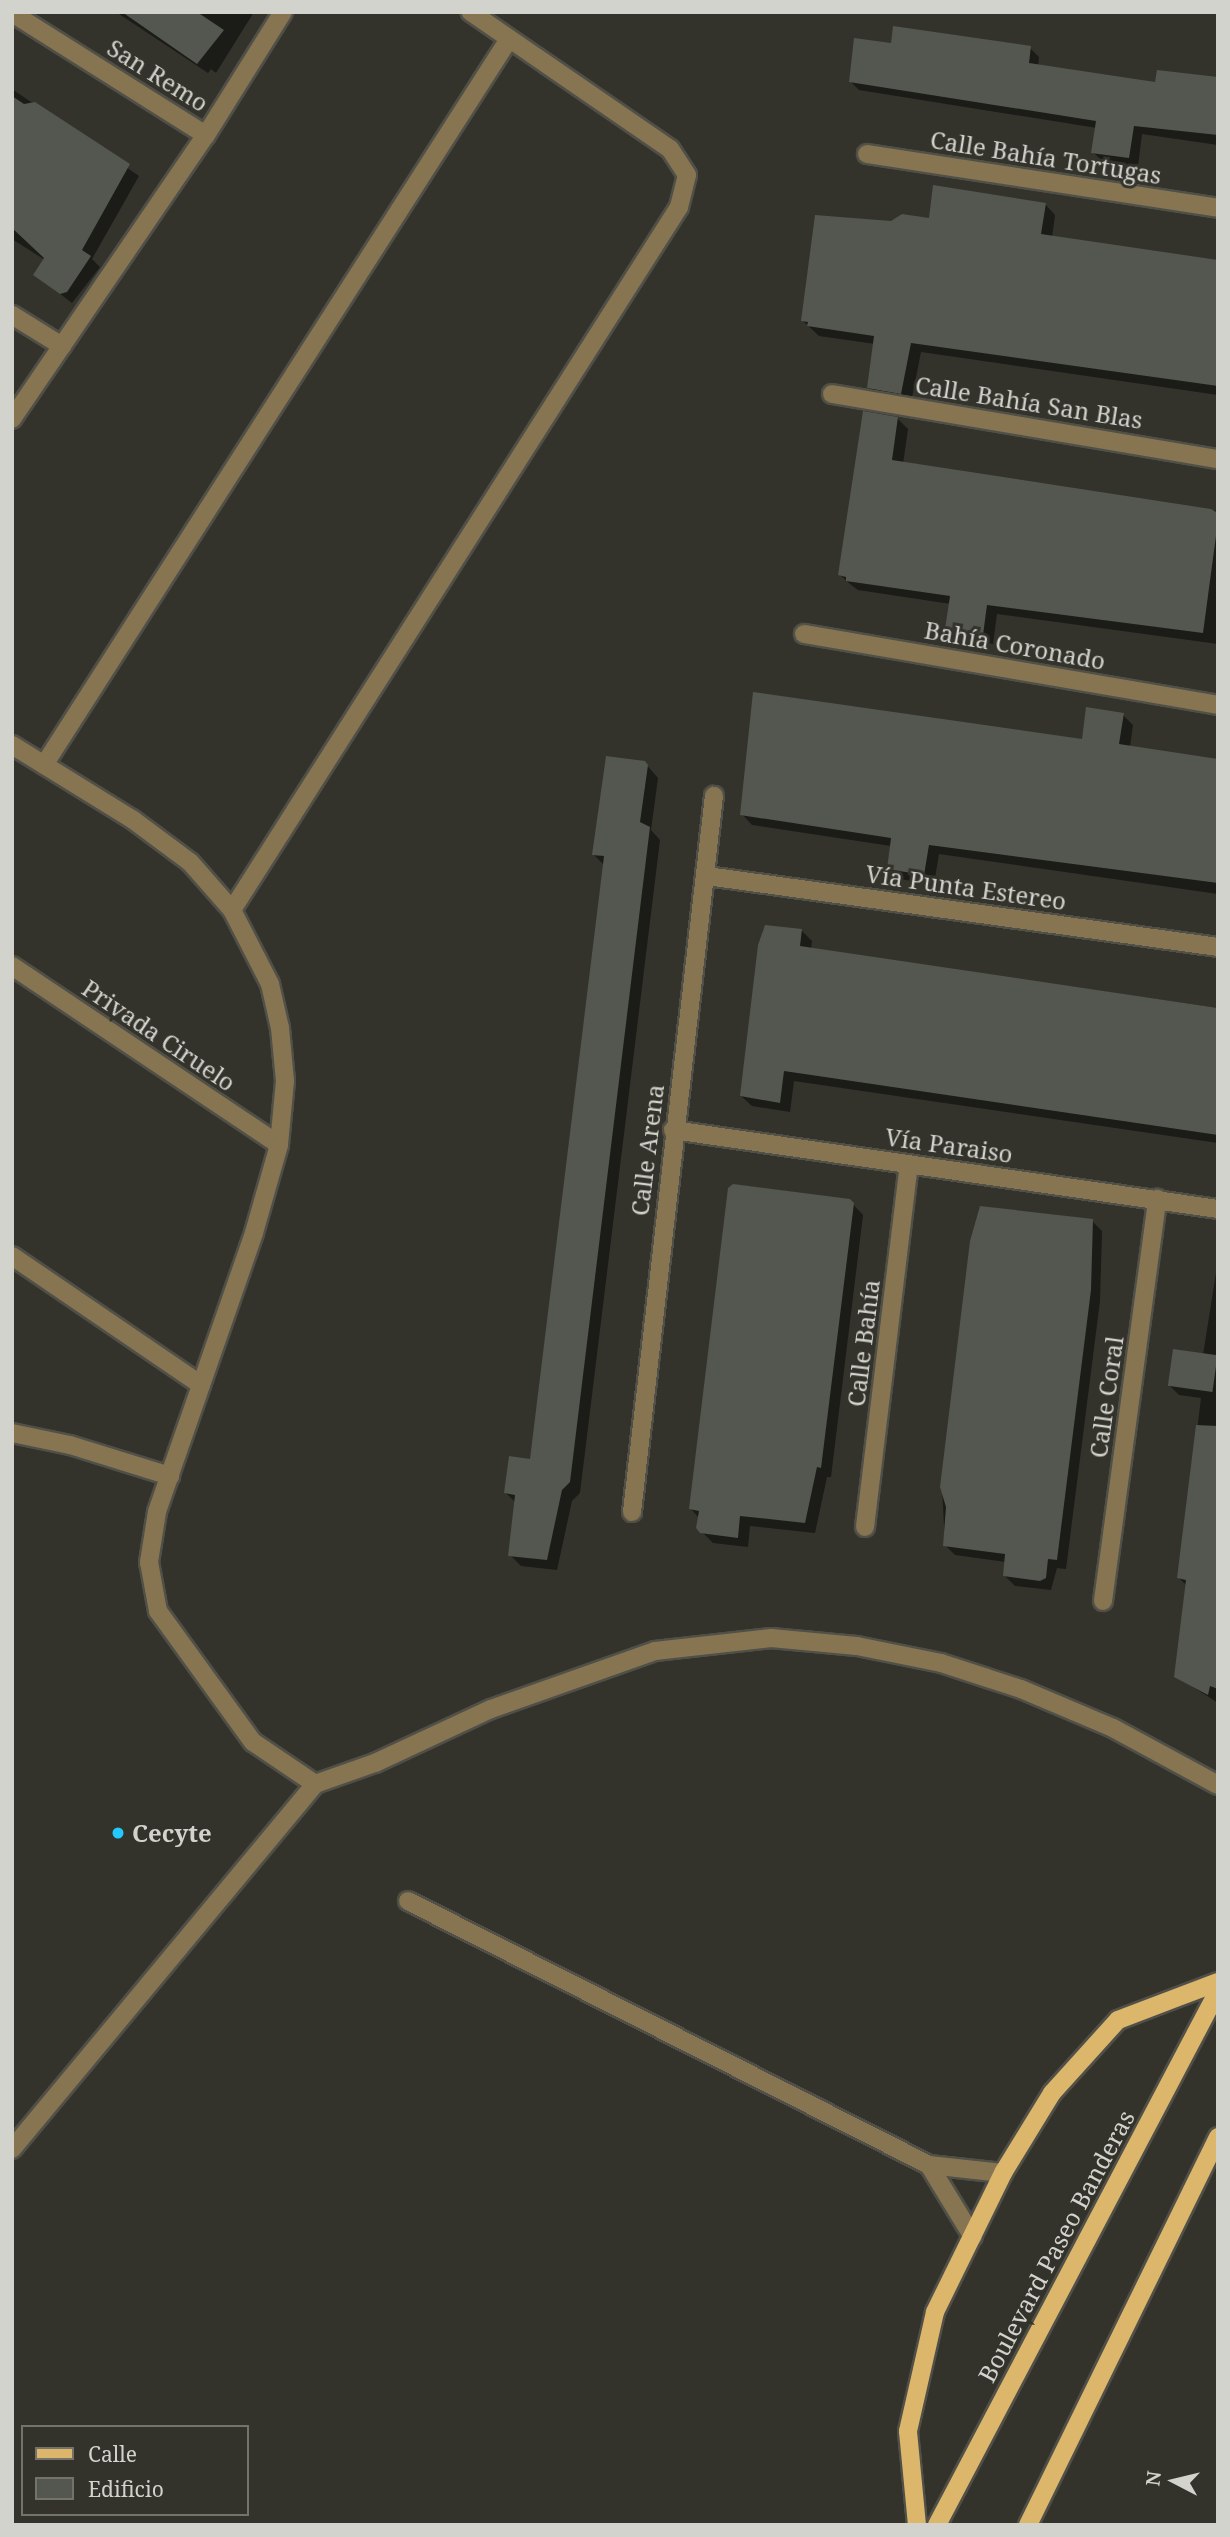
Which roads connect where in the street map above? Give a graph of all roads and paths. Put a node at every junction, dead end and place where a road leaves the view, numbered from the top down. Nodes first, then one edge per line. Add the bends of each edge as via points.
1 (283, 12) edge
2 (471, 12) edge
3 (12, 13) edge
4 (509, 38) junction
5 (206, 135) junction
6 (867, 154) dead end
7 (1218, 208) edge
8 (12, 314) edge
9 (62, 346) junction
10 (832, 394) dead end
11 (12, 419) edge
12 (1218, 459) edge
13 (804, 634) dead end
14 (1218, 705) edge
15 (12, 745) edge
16 (44, 765) junction
17 (714, 796) dead end
18 (707, 876) junction
19 (232, 910) junction
20 (1218, 947) edge
21 (12, 966) edge
22 (673, 1130) junction
23 (279, 1145) junction
24 (909, 1165) junction
25 (1157, 1199) junction
26 (1218, 1209) edge
27 (12, 1256) edge
28 (201, 1385) junction
29 (12, 1433) edge
30 (170, 1476) junction
31 (632, 1511) dead end
32 (865, 1527) dead end
33 (1104, 1601) dead end
34 (315, 1784) junction
35 (1218, 1785) edge
36 (408, 1901) dead end
37 (1218, 1982) edge
38 (1218, 1991) edge
39 (1218, 2137) edge
40 (12, 2149) edge
41 (929, 2165) junction
42 (1003, 2173) junction
43 (973, 2237) junction
44 (917, 2525) edge
45 (937, 2525) edge
46 (1028, 2525) edge

1 - 5 street
2 - 4 street
3 - 5 street, San Remo
4 - 16 street
4 - 19 street via 670,149 687,175 679,207
5 - 9 street
6 - 7 street, Calle Bahía Tortugas
8 - 9 street
9 - 11 street
10 - 12 street, Calle Bahía San Blas
13 - 14 street, Bahía Coronado
15 - 16 street
16 - 19 street via 132,819 190,862
17 - 18 street, Calle Arena
18 - 20 street, Vía Punta Estereo
18 - 22 street, Calle Arena
19 - 23 street via 270,984 281,1027 285,1081
21 - 23 street, Privada Ciruelo
22 - 24 street, Vía Paraiso
22 - 31 street, Calle Arena
23 - 28 street
24 - 25 street, Vía Paraiso
24 - 32 street, Calle Bahía
25 - 26 street, Vía Paraiso
25 - 33 street, Calle Coral
27 - 28 street
28 - 30 street
29 - 30 street via 70,1445
30 - 34 street via 157,1512 149,1562 158,1611 253,1742
34 - 35 street via 374,1763 491,1709 655,1651 771,1637 857,1646 952,1666 1113,1728
34 - 40 street
36 - 41 street
37 - 42 main road via 1118,2020 1052,2092
38 - 45 main road, Boulevard Paseo Banderas
39 - 46 main road
41 - 42 street
41 - 43 street
42 - 43 main road
43 - 44 main road via 935,2312 908,2431

